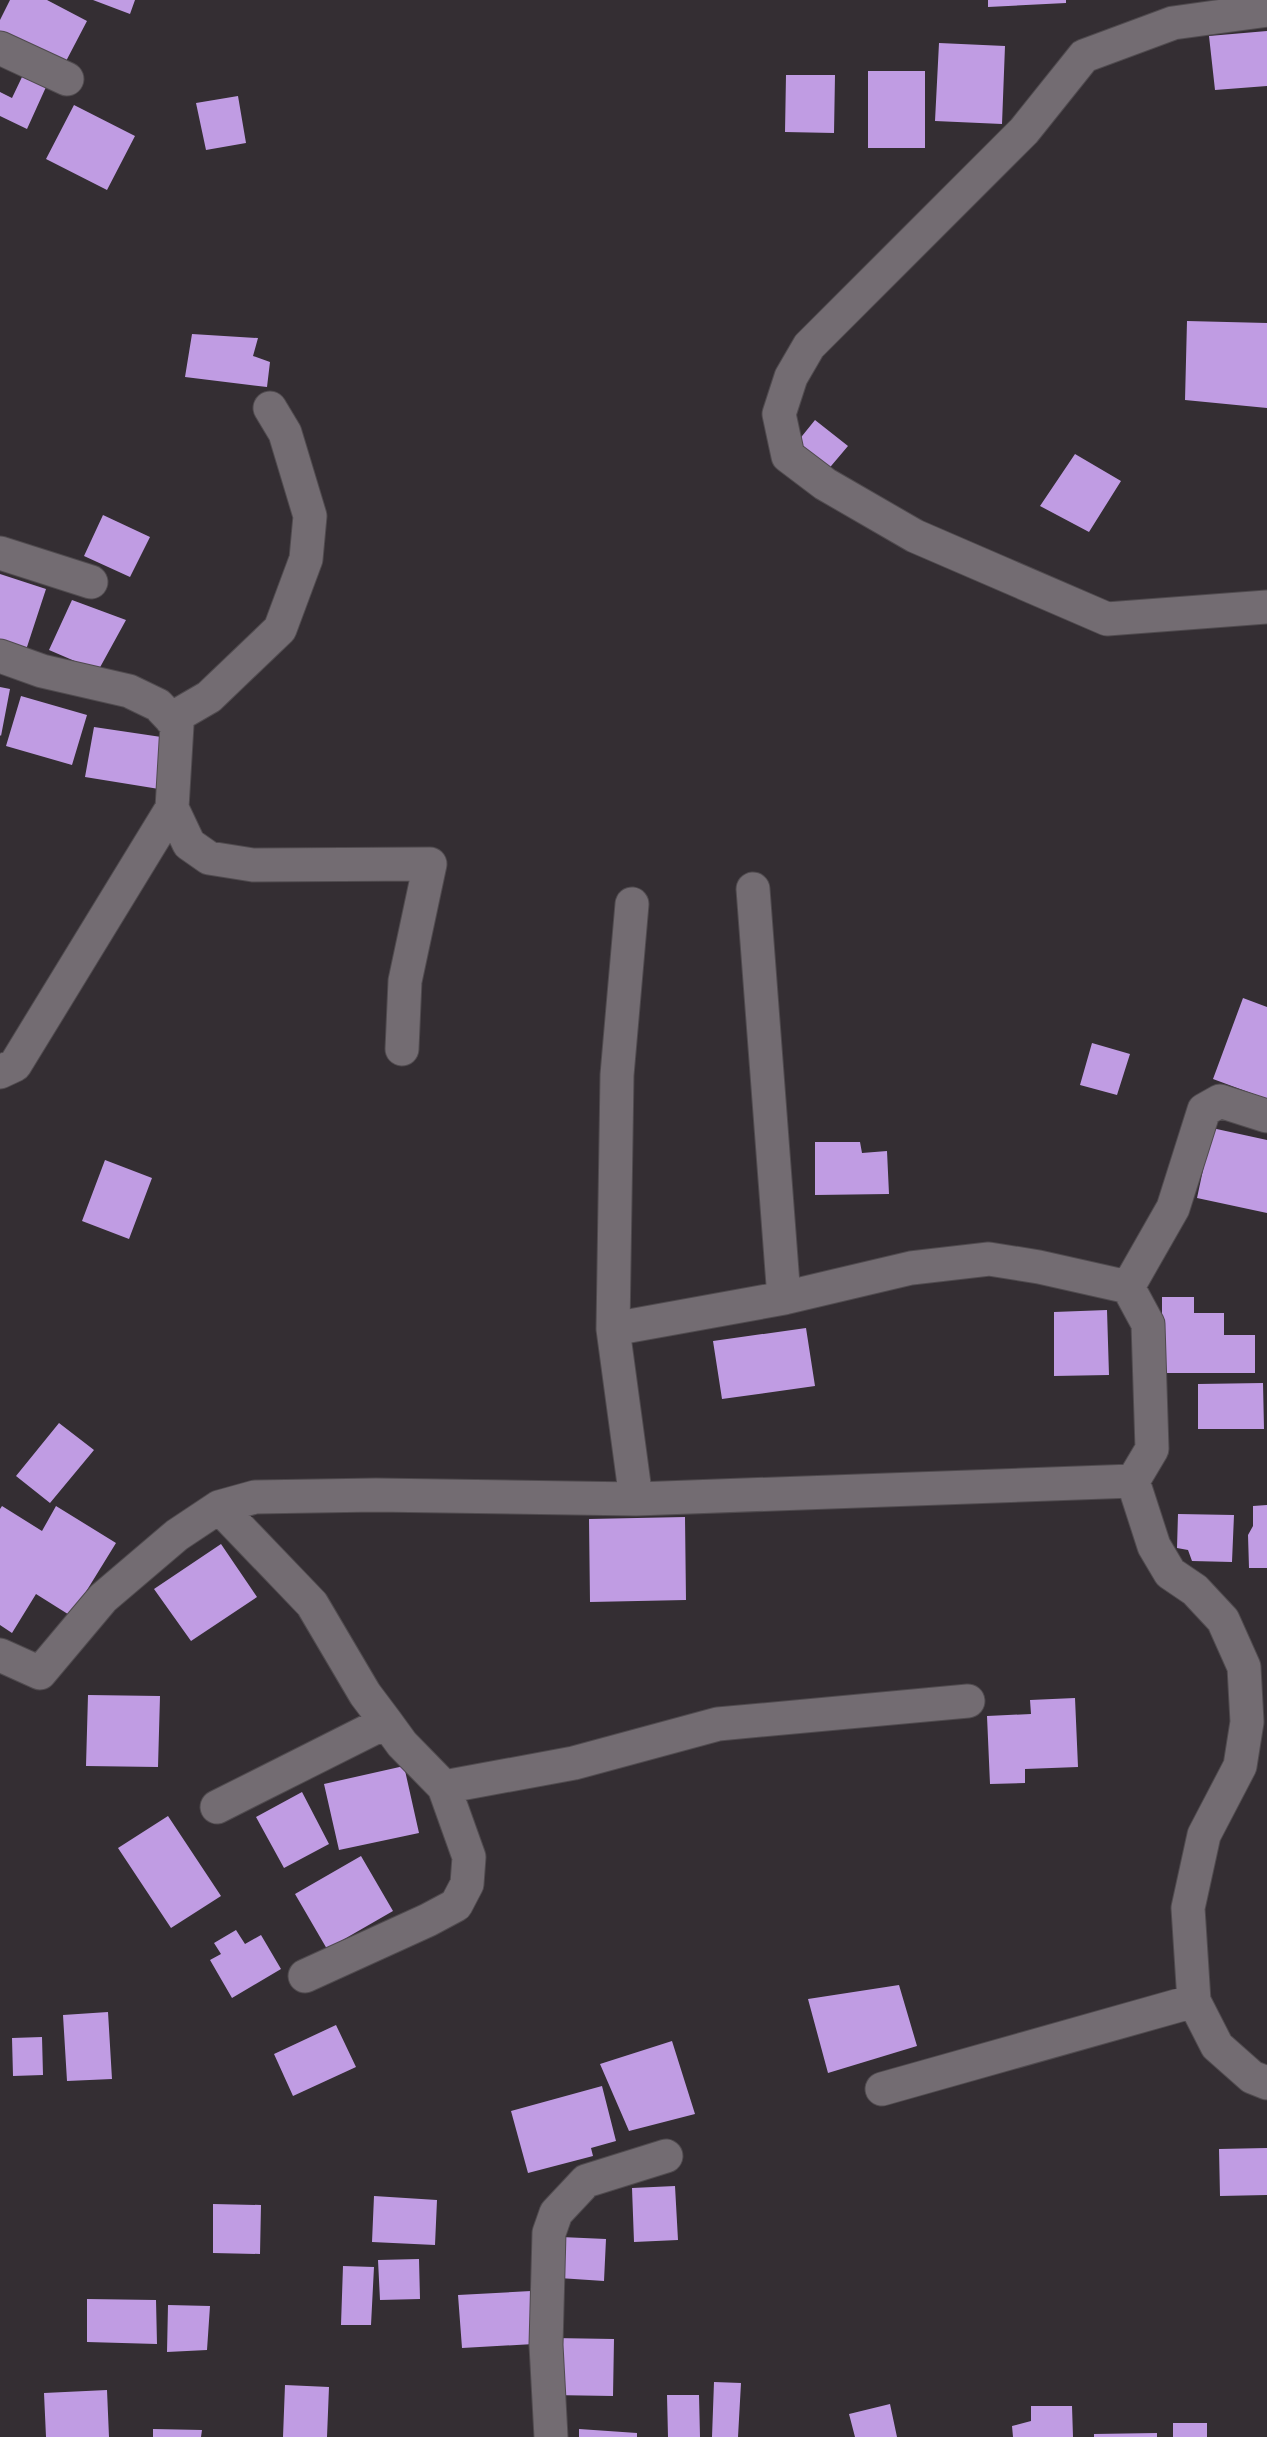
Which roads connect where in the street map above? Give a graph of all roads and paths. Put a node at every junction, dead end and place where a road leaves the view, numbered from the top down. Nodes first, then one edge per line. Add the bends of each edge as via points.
1 (1267, 10) edge
2 (0, 48) edge
3 (67, 79) dead end
4 (270, 408) dead end
5 (0, 553) edge
6 (91, 582) dead end
7 (1267, 607) edge
8 (0, 656) edge
9 (171, 719) junction
10 (172, 808) junction
11 (753, 889) dead end
12 (633, 904) dead end
13 (402, 1049) dead end
14 (0, 1072) edge
15 (1267, 1116) edge
16 (1128, 1287) junction
17 (784, 1298) junction
18 (613, 1329) junction
19 (1133, 1481) junction
20 (636, 1499) junction
21 (219, 1507) junction
22 (0, 1655) edge
23 (968, 1701) dead end
24 (386, 1722) junction
25 (444, 1787) junction
26 (217, 1807) dead end
27 (305, 1976) dead end
28 (1194, 2001) junction
29 (1267, 2083) edge
30 (882, 2089) dead end
31 (666, 2156) dead end
32 (551, 2437) edge

1 - 7 street via 1173,23 1084,56 1024,130 809,346 791,377 778,414 788,456 825,484 915,536 1107,619
2 - 3 street
4 - 9 street via 285,432 310,516 306,559 279,629 209,697
5 - 6 street
8 - 9 street via 42,671 129,691 158,705
9 - 10 street via 177,725
10 - 13 street via 189,844 209,858 253,865 430,864 405,981
10 - 14 street via 15,1065
11 - 17 street
12 - 18 street via 617,1075
15 - 16 street via 1220,1101 1204,1110 1173,1208
16 - 17 street via 989,1259 911,1268
16 - 19 street via 1148,1324 1152,1449
17 - 18 street
18 - 20 street
19 - 20 street
19 - 28 street via 1154,1546 1170,1573 1195,1590 1222,1620 1244,1668 1247,1722 1240,1766 1204,1835 1188,1908
20 - 21 street via 255,1497
21 - 22 street via 177,1535 103,1598 40,1673
21 - 24 street via 312,1604
23 - 25 street via 718,1724 574,1763
24 - 25 street
24 - 26 street
25 - 27 street via 469,1857 467,1884 456,1905
28 - 29 street via 1217,2046 1252,2077
28 - 30 street
31 - 32 street via 586,2181 556,2213 549,2233 546,2345

